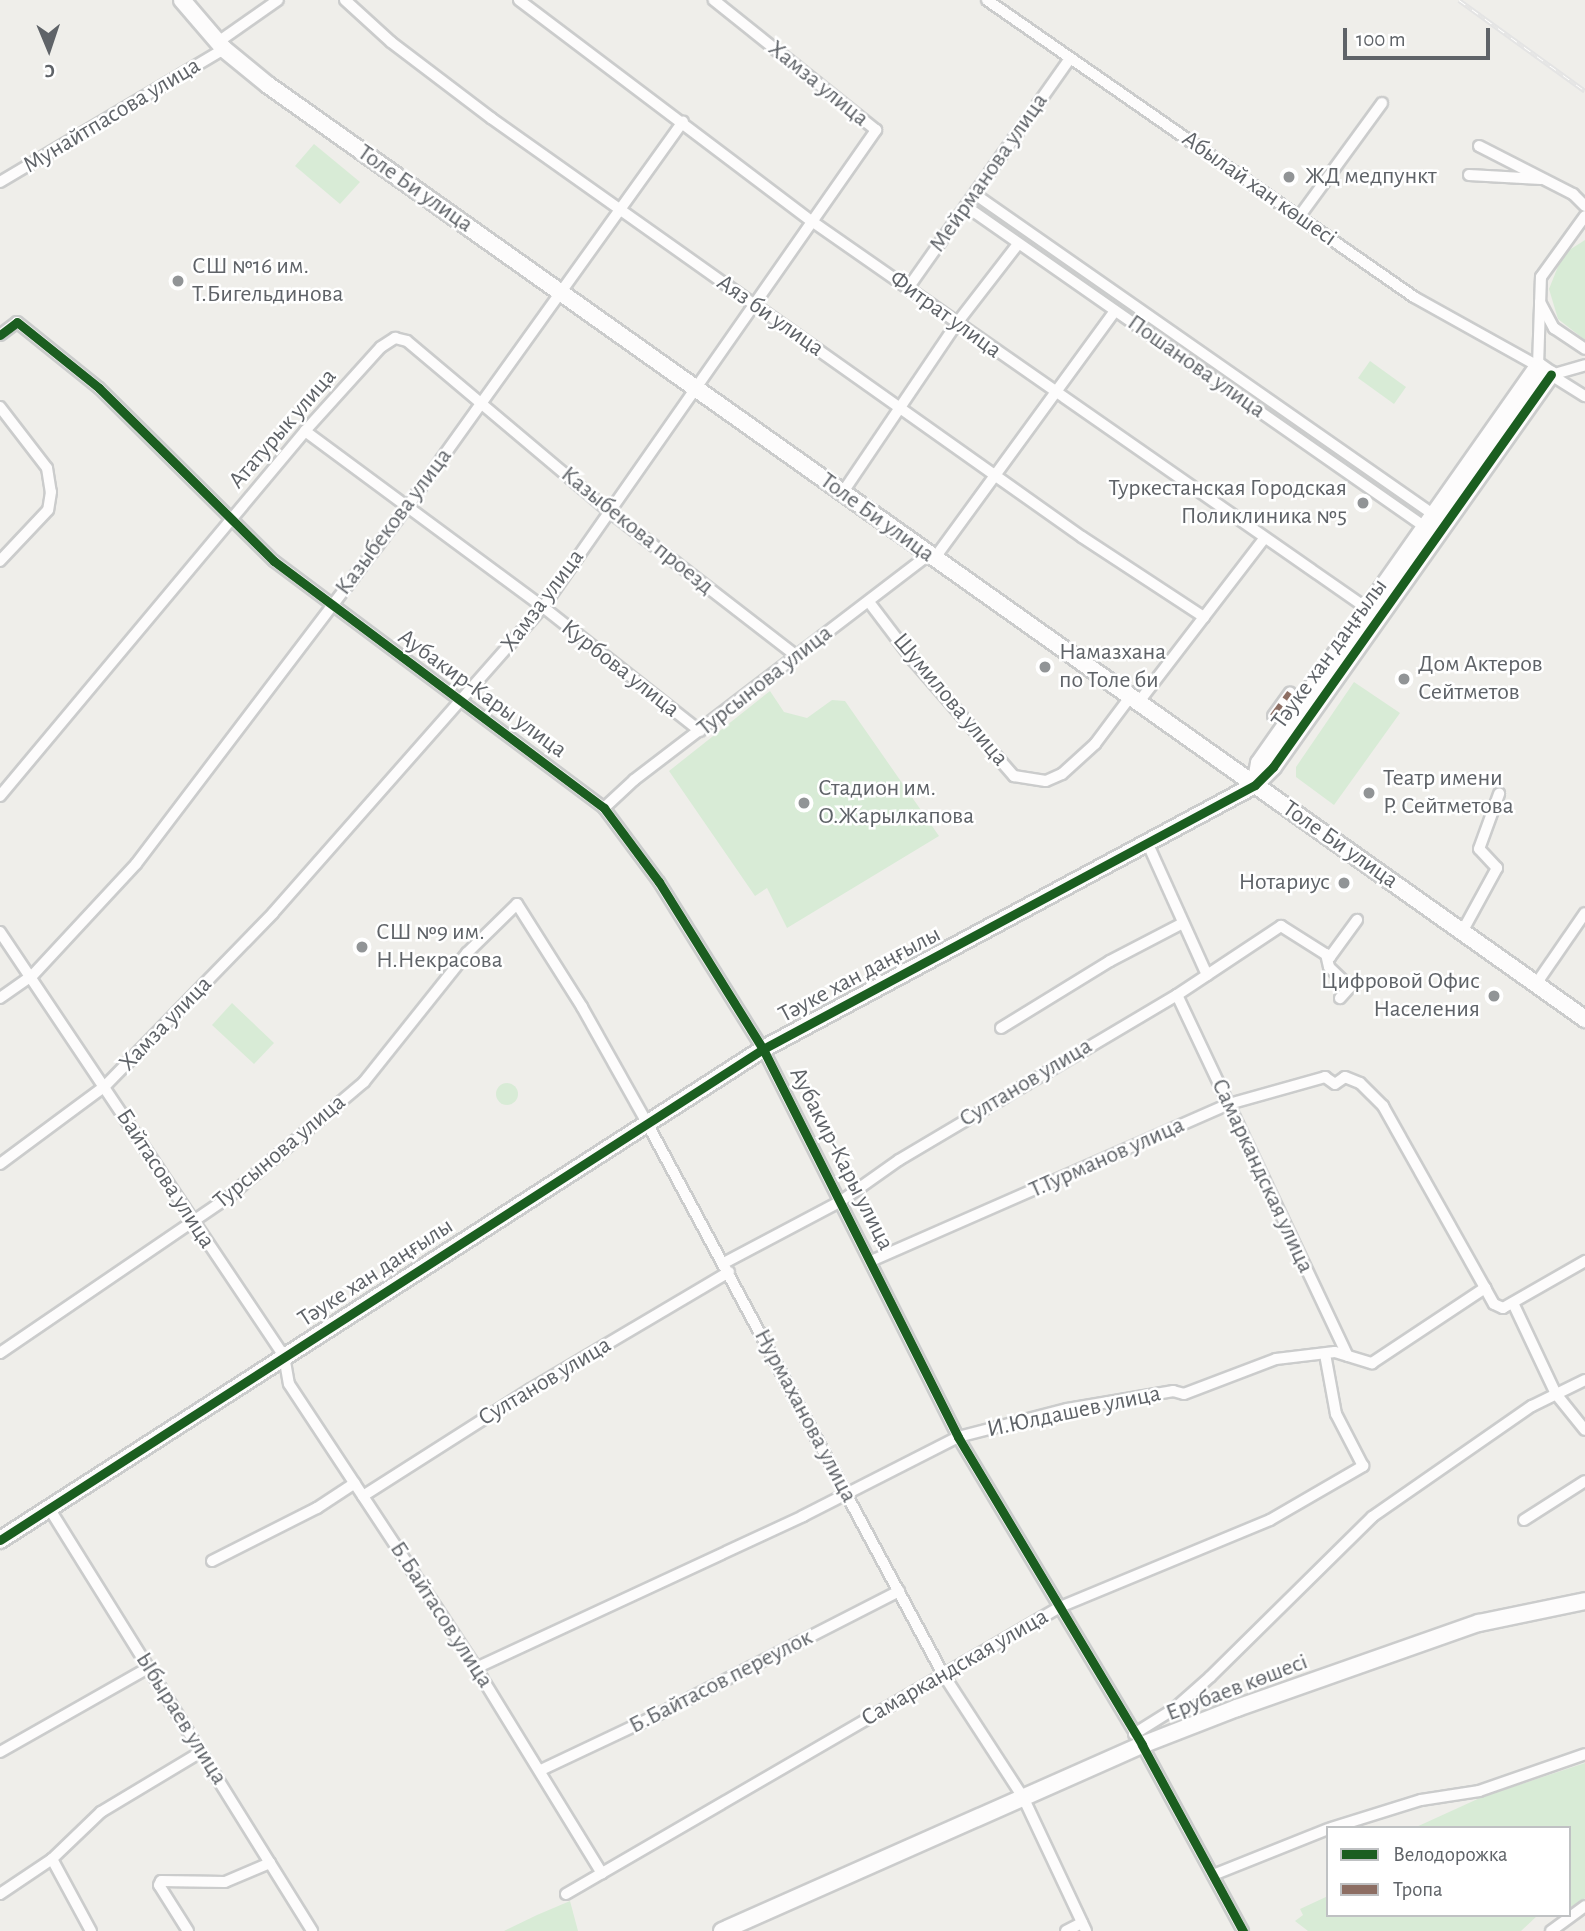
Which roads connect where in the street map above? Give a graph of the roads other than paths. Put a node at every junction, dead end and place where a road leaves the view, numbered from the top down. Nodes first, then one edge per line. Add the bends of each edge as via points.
1 (183, 0) edge
2 (278, 0) edge
3 (345, 0) edge
4 (519, 0) edge
5 (714, 0) edge
6 (987, 0) edge
7 (221, 46) junction
8 (1070, 58) junction
9 (1382, 103) dead end
10 (683, 122) junction
11 (1479, 146) dead end
12 (1469, 175) dead end
13 (1544, 179) junction
14 (0, 182) edge
15 (976, 195) junction
16 (1585, 206) edge
17 (619, 207) junction
18 (967, 208) junction
19 (1585, 216) edge
20 (1299, 217) junction
21 (813, 222) junction
22 (1018, 244) junction
23 (908, 288) junction
24 (559, 291) junction
25 (1538, 293) junction
26 (755, 306) junction
27 (1115, 311) junction
28 (957, 323) junction
29 (0, 335) edge
30 (1585, 349) edge
31 (1585, 365) edge
32 (1544, 371) junction
33 (696, 392) junction
34 (1054, 395) junction
35 (1585, 396) edge
36 (483, 403) junction
37 (0, 407) edge
38 (899, 408) junction
39 (304, 431) junction
40 (994, 472) junction
41 (843, 492) junction
42 (407, 507) junction
43 (609, 511) junction
44 (232, 518) junction
45 (1429, 521) junction
46 (1264, 539) junction
47 (931, 557) junction
48 (0, 561) edge
49 (869, 602) junction
50 (330, 606) junction
51 (543, 607) junction
52 (1374, 614) junction
53 (1204, 617) junction
54 (795, 655) junction
55 (1290, 692) dead end
56 (1134, 700) junction
57 (461, 703) junction
58 (1273, 716) dead end
59 (699, 732) junction
60 (1255, 785) junction
61 (1499, 794) dead end
62 (0, 796) edge
63 (604, 808) junction
64 (1147, 842) junction
65 (517, 904) joint
66 (1585, 913) edge
67 (1357, 920) dead end
68 (1184, 923) junction
69 (0, 932) edge
70 (1462, 932) junction
71 (1325, 954) junction
72 (1207, 975) junction
73 (32, 976) junction
74 (1536, 984) junction
75 (1177, 995) junction
76 (0, 998) edge
77 (1340, 998) dead end
78 (1585, 1019) edge
79 (1001, 1028) dead end
80 (763, 1049) junction
81 (105, 1086) junction
82 (1229, 1104) junction
83 (647, 1123) junction
84 (0, 1164) edge
85 (841, 1202) junction
86 (193, 1223) junction
87 (871, 1261) junction
88 (1585, 1261) edge
89 (726, 1268) junction
90 (1485, 1288) junction
91 (1513, 1303) junction
92 (0, 1353) edge
93 (1325, 1354) junction
94 (284, 1356) junction
95 (1348, 1356) junction
96 (1585, 1380) edge
97 (1556, 1394) junction
98 (1585, 1430) edge
99 (958, 1437) junction
100 (1585, 1481) edge
101 (355, 1483) junction
102 (847, 1494) junction
103 (363, 1496) junction
104 (49, 1508) junction
105 (1524, 1520) dead end
106 (0, 1540) edge
107 (212, 1561) dead end
108 (899, 1591) junction
109 (1585, 1601) edge
110 (1060, 1607) junction
111 (148, 1668) junction
112 (476, 1668) junction
113 (943, 1674) junction
114 (1138, 1739) junction
115 (0, 1752) edge
116 (201, 1752) junction
117 (1585, 1754) edge
118 (541, 1770) junction
119 (1023, 1797) junction
120 (1336, 1826) edge
121 (1326, 1829) edge
122 (52, 1858) junction
123 (270, 1863) junction
124 (602, 1874) junction
125 (1213, 1875) junction
126 (0, 1894) edge
127 (566, 1894) dead end
128 (1570, 1917) edge
129 (1084, 1927) edge
130 (91, 1931) edge
131 (188, 1931) edge
132 (312, 1931) edge
133 (722, 1931) edge
134 (1066, 1931) edge
135 (1243, 1931) edge
136 (1551, 1931) edge

1 - 7 street, Толе Би улица
2 - 7 street
3 - 17 street, Аяз би улица via 390,42
4 - 10 street, Фитрат улица
5 - 21 street, Хамза улица via 876,130
6 - 8 street, Абылай хан көшесі
7 - 14 street, Мунайтпасова улица
7 - 24 street, Толе Би улица via 268,85
8 - 15 street, Мейрманова улица
8 - 20 street, Абылай хан көшесі
9 - 20 street
10 - 17 street, Казыбекова улица
10 - 21 street, Фитрат улица
11 - 13 street
12 - 13 street
13 - 16 street
15 - 18 street, Мейрманова улица
15 - 45 street, Пошанова улица
17 - 24 street, Казыбекова улица
17 - 26 street, Аяз би улица
18 - 22 street, Пошанова улица
18 - 23 street, Мейрманова улица
19 - 25 street via 1549,263
20 - 32 street, Абылай хан көшесі via 1414,297
21 - 23 street, Фитрат улица
21 - 26 street, Хамза улица
22 - 27 street, Пошанова улица
22 - 28 street
23 - 28 street, Фитрат улица
24 - 33 street, Толе Би улица
24 - 36 street, Казыбекова улица
25 - 30 street via 1554,328
25 - 32 street
26 - 33 street, Хамза улица
26 - 38 street, Аяз би улица
27 - 34 street, Турсынова улица
27 - 45 street, Пошанова улица
28 - 34 street, Фитрат улица
28 - 38 street
29 - 44 street, Аубакир-Кары улица via 17,322 99,388
31 - 32 street
32 - 35 street, Абылай хан көшесі
32 - 45 street, Тәуке хан даңғылы
32 - 52 street, Тәуке хан даңғылы
33 - 41 street, Толе Би улица
33 - 43 street, Хамза улица
34 - 40 street, Турсынова улица
34 - 46 street, Фитрат улица
36 - 39 street, Ататурык улица via 407,341 395,338 381,347
36 - 42 street, Казыбекова улица
36 - 43 street, Казыбекова проезд
37 - 48 street via 47,467 51,492 48,510
38 - 40 street, Аяз би улица
38 - 41 street
39 - 42 street, Курбова улица
39 - 44 street, Ататурык улица
40 - 47 street, Турсынова улица
40 - 53 street, Аяз би улица
41 - 47 street, Толе Би улица
42 - 50 street, Казыбекова улица
42 - 51 street, Курбова улица
43 - 51 street, Хамза улица
43 - 54 street, Казыбекова проезд
44 - 50 street, Аубакир-Кары улица
44 - 62 street, Ататурык улица
45 - 52 street, Тәуке хан даңғылы
46 - 52 street, Фитрат улица
46 - 53 street, Шумилова улица
47 - 49 street, Турсынова улица
47 - 56 street, Толе Би улица
49 - 54 street, Турсынова улица
49 - 56 street, Шумилова улица via 1014,776 1046,781 1062,774
50 - 57 street, Аубакир-Кары улица
50 - 73 street, Казыбекова улица via 136,864
51 - 57 street, Хамза улица
51 - 59 street, Курбова улица
52 - 60 street, Тәуке хан даңғылы
53 - 56 street, Шумилова улица
54 - 59 street, Турсынова улица
55 - 58 street
56 - 60 street, Толе Би улица
57 - 63 street, Аубакир-Кары улица
57 - 81 street, Хамза улица via 273,913
59 - 63 street, Турсынова улица
60 - 64 street, Тәуке хан даңғылы
60 - 70 street, Толе Би улица
61 - 70 street via 1479,849 1497,868
63 - 80 street, Аубакир-Кары улица via 659,883
64 - 68 street
64 - 80 street, Тәуке хан даңғылы
65 - 83 street, Нурмаханова улица
65 - 86 street, Турсынова улица via 467,953 364,1082
66 - 74 street
67 - 71 street via 1330,957
68 - 72 street
68 - 79 street via 1110,961
69 - 73 street, Байтасова улица
70 - 74 street, Толе Би улица
71 - 72 street, Султанов улица via 1281,926
71 - 77 street, Султанов улица via 1329,967 1350,987
72 - 75 street, Султанов улица
73 - 76 street, Казыбекова улица
73 - 81 street, Байтасова улица
74 - 78 street, Толе Би улица
75 - 82 street, Самаркандская улица
75 - 85 street, Султанов улица via 899,1160
80 - 83 street, Тәуке хан даңғылы
80 - 85 street, Аубакир-Кары улица
81 - 84 street, Хамза улица
81 - 86 street, Байтасова улица
82 - 87 street, Т.Турманов улица
82 - 90 street, Т.Турманов улица via 1325,1077 1335,1084 1345,1077 1360,1083 1383,1106
82 - 95 street, Самаркандская улица
83 - 89 street, Нурмаханова улица
83 - 94 street, Тәуке хан даңғылы
85 - 87 street, Аубакир-Кары улица
85 - 89 street, Султанов улица
86 - 92 street, Турсынова улица
86 - 94 street, Байтасова улица
87 - 99 street, Аубакир-Кары улица
88 - 91 street
89 - 102 street, Нурмаханова улица
89 - 103 street, Султанов улица
90 - 91 street via 1494,1304 1503,1308
90 - 95 street, И.Юлдашев улица via 1372,1363
91 - 97 street
93 - 95 street, И.Юлдашев улица
93 - 99 street, И.Юлдашев улица via 1276,1359 1184,1394 1174,1391 1067,1409
93 - 110 street, Самаркандская улица via 1336,1414 1363,1466 1270,1520
94 - 101 street, Б.Байтасов улица via 289,1384
94 - 104 street, Тәуке хан даңғылы
96 - 97 street
97 - 98 street
97 - 114 street via 1372,1517 1210,1677
99 - 102 street, И.Юлдашев улица
99 - 110 street, Аубакир-Кары улица
100 - 105 street
101 - 103 street, Б.Байтасов улица
101 - 107 street
102 - 108 street, Нурмаханова улица
102 - 112 street, И.Юлдашев улица
103 - 112 street, Б.Байтасов улица
104 - 106 street, Тәуке хан даңғылы
104 - 111 street, Ыбыраев улица
108 - 113 street, Нурмаханова улица
108 - 118 street, Б.Байтасов переулок
109 - 114 street, Ерубаев көшесі via 1479,1623
110 - 113 street, Самаркандская улица via 993,1650
110 - 114 street, Аубакир-Кары улица
111 - 115 street
111 - 116 street, Ыбыраев улица
112 - 118 street, Б.Байтасов улица
113 - 119 street, Нурмаханова улица
113 - 124 street, Самаркандская улица
114 - 119 street, Ерубаев көшесі
114 - 125 street, Аубакир-Кары улица
116 - 122 street via 101,1812
116 - 123 street, Ыбыраев улица
117 - 120 street via 1479,1791 1412,1803
118 - 124 street, Б.Байтасов улица
119 - 129 street, Нурмаханова улица
119 - 133 street, Ерубаев көшесі
121 - 125 street
122 - 126 street
122 - 130 street
123 - 131 street via 225,1882 161,1881 159,1885
123 - 132 street, Ыбыраев улица
124 - 127 street, Самаркандская улица
125 - 135 street, Аубакир-Кары улица
128 - 136 street
129 - 134 street

